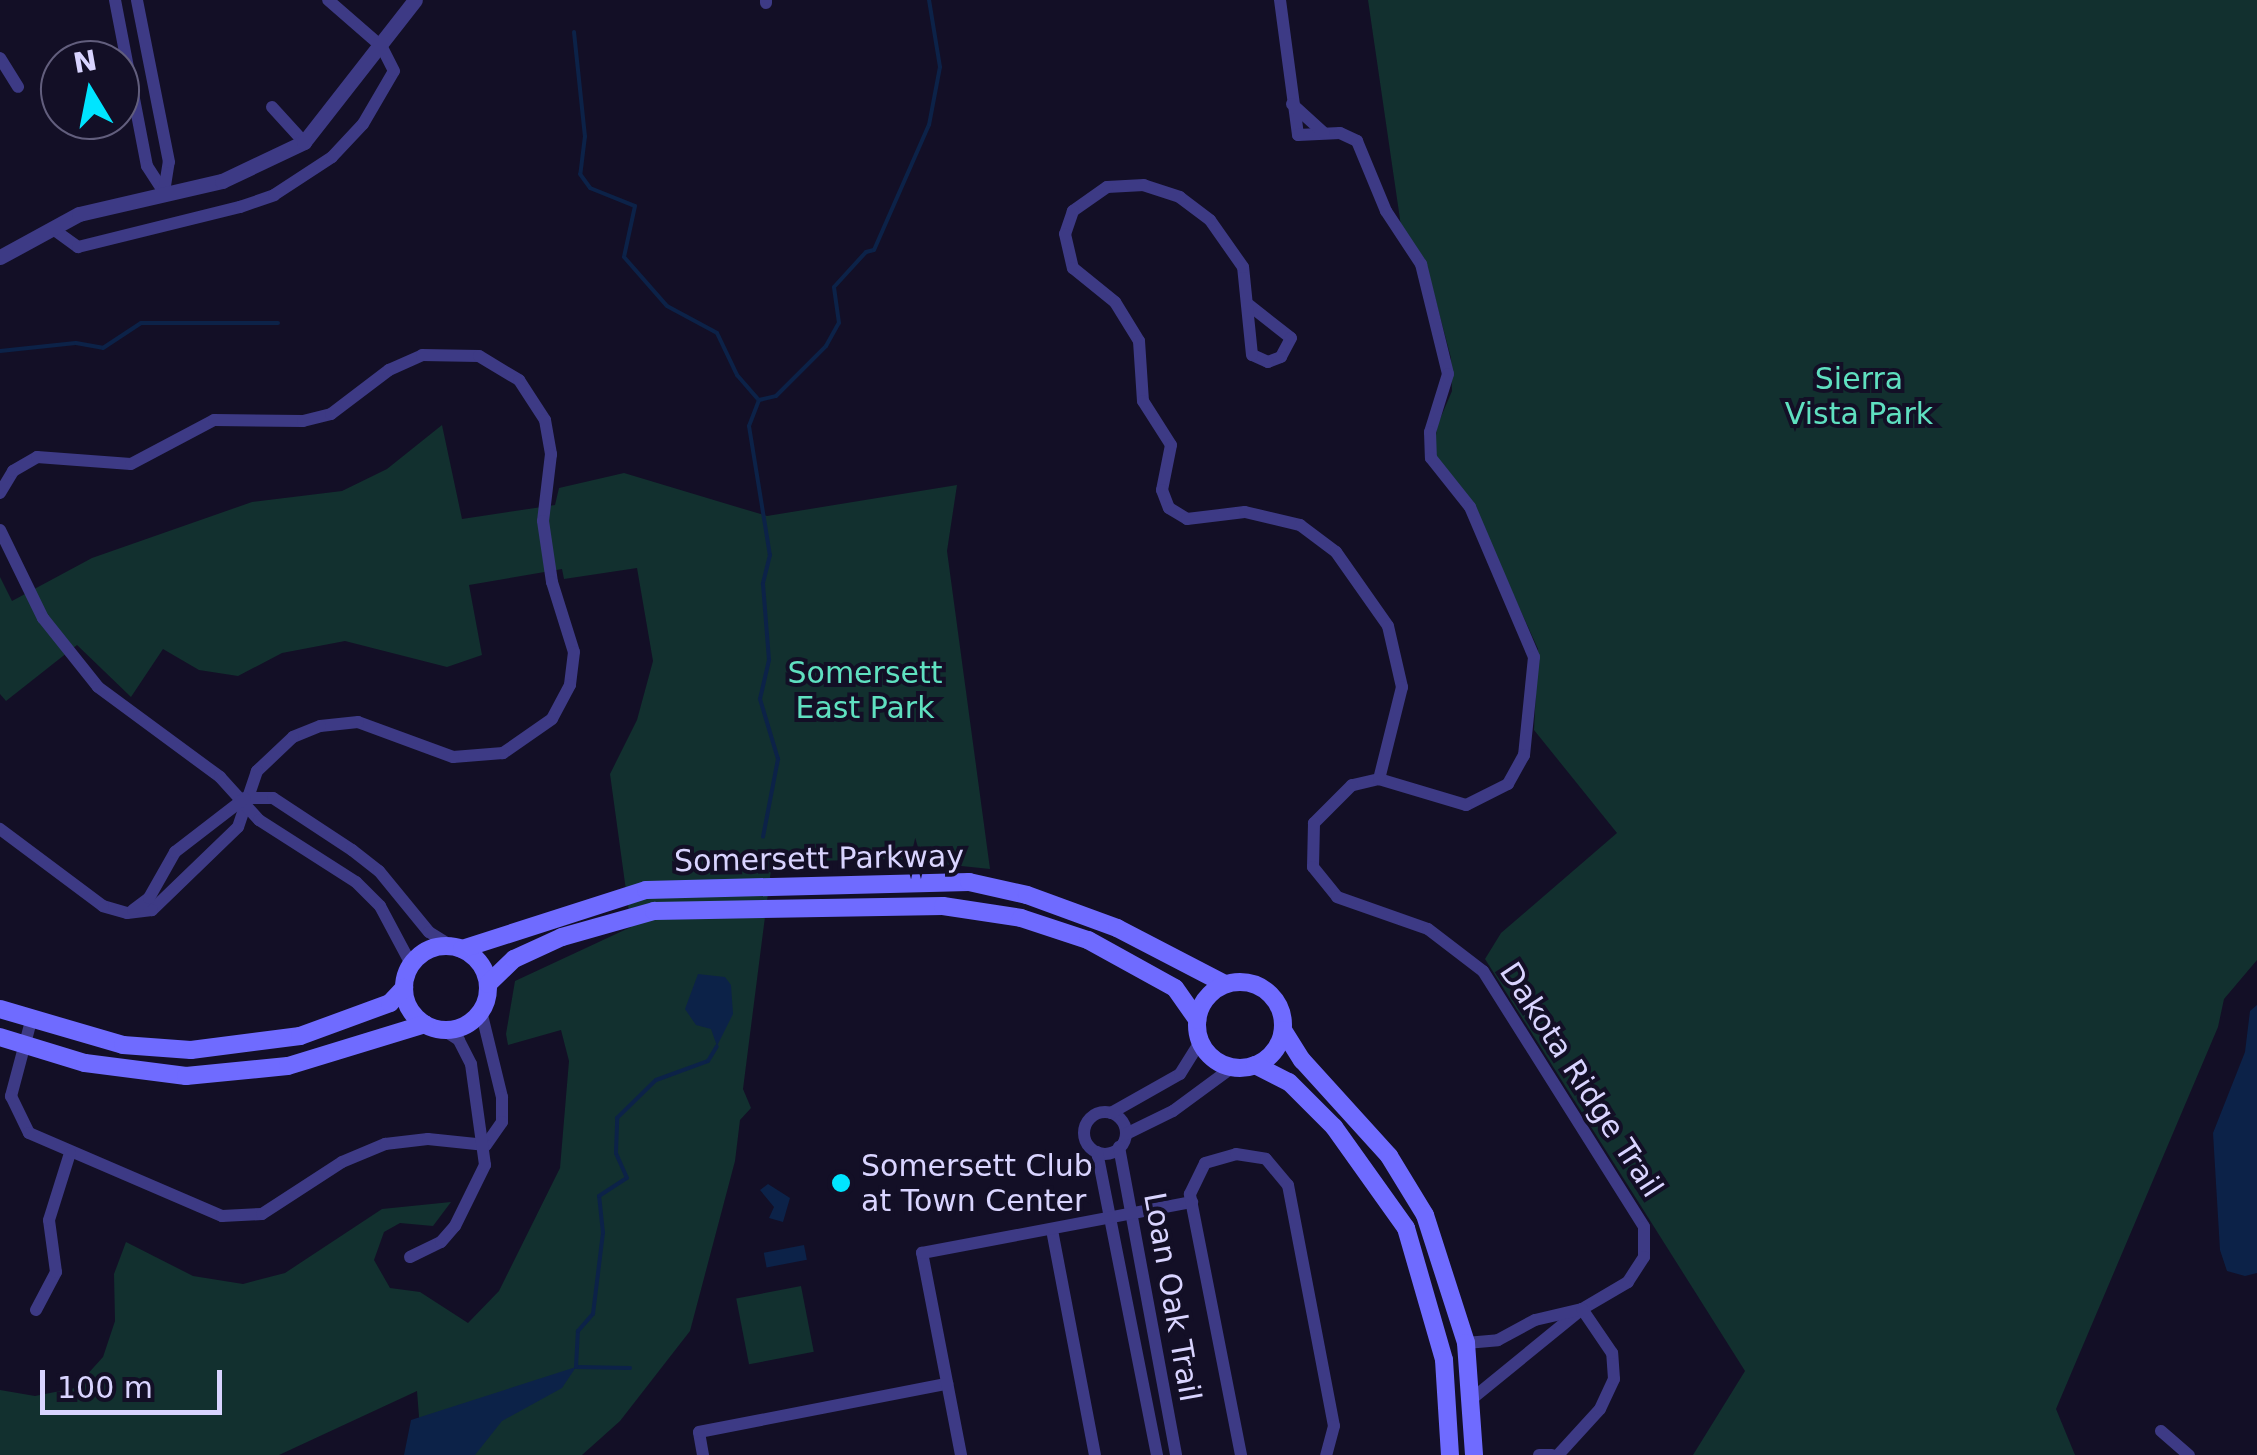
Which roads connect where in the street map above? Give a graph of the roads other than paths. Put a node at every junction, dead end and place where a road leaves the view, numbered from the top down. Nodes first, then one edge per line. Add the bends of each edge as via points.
1 (116, 0) edge
2 (137, 0) edge
3 (328, 0) edge
4 (416, 0) edge
5 (1280, 0) edge
6 (382, 46) junction
7 (0, 58) edge
8 (18, 87) dead end
9 (1292, 104) junction
10 (272, 108) dead end
11 (1324, 133) junction
12 (304, 142) junction
13 (164, 192) junction
14 (53, 229) junction
15 (0, 257) edge
16 (1249, 305) junction
17 (0, 492) edge
18 (0, 530) edge
19 (1379, 779) junction
20 (245, 798) junction
21 (0, 829) edge
22 (127, 914) junction
23 (457, 948) junction
24 (411, 964) junction
25 (488, 984) junction
26 (1225, 984) junction
27 (404, 988) junction
28 (0, 1008) edge
29 (481, 1011) junction
30 (1198, 1020) junction
31 (32, 1021) junction
32 (434, 1027) junction
33 (1283, 1030) junction
34 (0, 1038) edge
35 (1200, 1041) junction
36 (23, 1046) junction
37 (1255, 1065) junction
38 (1233, 1067) junction
39 (1111, 1113) junction
40 (1126, 1134) junction
41 (486, 1145) junction
42 (1120, 1147) junction
43 (70, 1152) junction
44 (1097, 1152) junction
45 (1192, 1202) junction
46 (1132, 1214) junction
47 (1112, 1218) junction
48 (1052, 1230) junction
49 (410, 1257) dead end
50 (1582, 1309) junction
51 (36, 1310) dead end
52 (1466, 1342) junction
53 (947, 1384) junction
54 (1474, 1397) junction
55 (2161, 1431) dead end
56 (703, 1455) edge
57 (961, 1455) edge
58 (1095, 1455) edge
59 (1157, 1455) edge
60 (1176, 1455) edge
61 (1241, 1455) edge
62 (1326, 1455) edge
63 (1450, 1455) edge
64 (1474, 1455) edge
65 (1539, 1455) edge
66 (1555, 1455) edge
67 (2189, 1455) edge

1 - 13 street via 146,166
2 - 13 street via 169,162
3 - 6 street
4 - 6 street
5 - 9 street
6 - 12 street
6 - 14 street via 394,72 362,124 332,157 274,195 78,247
7 - 8 street
9 - 11 street
9 - 11 street via 1298,136
10 - 12 street
11 - 19 street via 1349,136 1363,147 1386,211 1420,264 1448,374 1430,432 1432,458 1470,507 1534,657 1524,755 1501,791 1453,805
12 - 13 street via 222,181
13 - 14 street via 79,214
14 - 15 street
16 - 16 street via 1252,355 1268,362 1281,358 1290,350 1284,326
16 - 19 street via 1237,255 1210,220 1180,197 1144,186 1107,187 1074,210 1065,234 1068,258 1079,276 1126,315 1139,341 1143,401 1171,445 1162,490 1169,508 1186,519 1245,512 1300,525 1336,552 1388,626 1402,687
17 - 20 street via 13,472 37,457 131,464 214,420 331,414 410,359 466,353 519,380 545,420 551,454 543,522 574,662 560,708 534,736 503,753 466,758 430,750 382,726 320,726 273,753
18 - 20 street via 43,618 98,688
19 - 50 street, Dakota Ridge Trail via 1352,785 1321,810 1310,838 1312,867 1337,897 1428,930 1483,970 1640,1214 1646,1242 1638,1270
20 - 22 street via 175,852 149,898
20 - 22 street via 238,828 173,894 152,910
20 - 23 street via 273,798 352,850 379,871 428,932
20 - 24 street via 260,820 318,855 380,906
21 - 22 street via 103,906
23 - 24 main road via 428,950
23 - 25 main road via 480,963
23 - 26 main road, Somersett Parkway via 646,890 720,883 969,882 1117,928
24 - 27 main road
25 - 29 main road
25 - 30 main road, Somersett Parkway via 514,960 562,936 654,911 943,906 1021,918 1088,940 1175,988
26 - 30 main road via 1206,998
26 - 33 main road via 1267,991
27 - 31 main road via 390,1003 354,1019 240,1047 123,1044
27 - 32 main road via 410,1009
28 - 31 main road
29 - 32 main road via 464,1025
29 - 41 street via 502,1097 502,1122
30 - 35 main road
31 - 36 street
32 - 36 main road via 244,1073 135,1072
32 - 41 street via 459,1040 471,1064
33 - 37 main road via 1274,1052
33 - 52 main road via 1411,1189 1437,1242
34 - 36 main road
35 - 38 main road
35 - 39 street via 1180,1074
36 - 43 street via 11,1084 13,1109 28,1133
37 - 38 main road
37 - 63 main road via 1288,1082 1334,1128 1406,1228 1444,1360
38 - 40 street
39 - 40 street
39 - 44 street via 1099,1112 1085,1126 1085,1139
40 - 42 street
41 - 43 street via 428,1139 385,1144 342,1162 262,1214 235,1218
41 - 49 street via 482,1178 454,1226 441,1242
42 - 44 street
42 - 46 street, Loan Oak Trail
43 - 51 street via 49,1220 56,1272
44 - 47 street, Loan Oak Trail
45 - 46 street
45 - 61 street
45 - 62 street via 1192,1183 1205,1164 1236,1154 1266,1158 1288,1185 1334,1426
46 - 47 street
46 - 60 street, Loan Oak Trail
47 - 48 street
47 - 59 street, Loan Oak Trail
48 - 53 street via 922,1253
48 - 58 street
50 - 52 street, Dakota Ridge Trail via 1535,1320 1498,1340
50 - 54 street, Dakota Ridge Trail
50 - 66 street via 1612,1352 1614,1380 1600,1409
52 - 54 main road
53 - 56 street via 699,1432
53 - 57 street
54 - 64 main road
55 - 67 street
65 - 66 street

